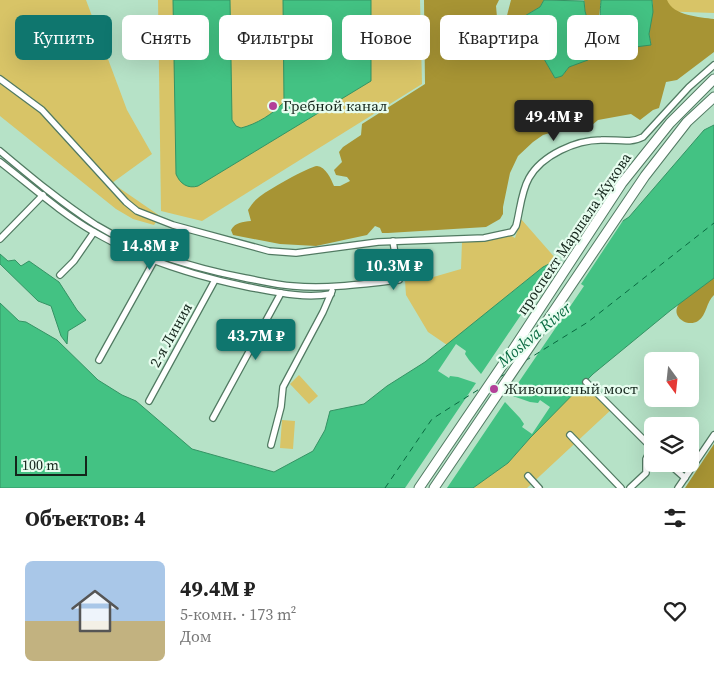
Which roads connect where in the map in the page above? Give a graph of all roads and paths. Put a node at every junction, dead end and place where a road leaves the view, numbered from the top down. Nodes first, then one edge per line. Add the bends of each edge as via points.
1 (714, 65) edge
2 (0, 78) edge
3 (714, 79) edge
4 (714, 97) edge
5 (0, 152) edge
6 (0, 162) edge
7 (43, 195) junction
8 (94, 232) junction
9 (0, 239) edge
10 (393, 241) junction
11 (154, 261) junction
12 (60, 275) dead end
13 (215, 280) junction
14 (333, 287) junction
15 (281, 293) junction
16 (331, 294) junction
17 (99, 360) dead end
18 (586, 382) dead end
19 (149, 401) dead end
20 (212, 418) dead end
21 (714, 435) edge
22 (570, 436) dead end
23 (644, 439) edge
24 (271, 445) dead end
25 (646, 472) edge
26 (678, 472) edge
27 (528, 476) dead end
28 (685, 478) junction
29 (419, 488) edge
30 (434, 488) edge
31 (539, 488) edge
32 (621, 488) edge
33 (630, 488) edge
34 (678, 488) edge

1 - 10 street via 643,137 634,141 600,140 577,144 538,167 526,184 512,232 484,238
2 - 10 street via 42,110 137,211 173,225 269,251 304,253
3 - 29 main road, проспект Маршала Жукова via 670,123 622,183
4 - 30 main road, проспект Маршала Жукова via 687,122 645,176
5 - 14 street via 90,220 157,255 218,273 281,285
6 - 7 street
7 - 8 street
7 - 9 street
8 - 11 street
8 - 12 street
10 - 14 street via 399,280
11 - 13 street
11 - 17 street
13 - 15 street
13 - 19 street, 2-я Линия
14 - 16 street
15 - 16 street
15 - 20 street
16 - 24 street via 283,387
18 - 23 street
21 - 28 street
22 - 32 street
25 - 33 street
26 - 28 street
27 - 31 street
28 - 34 street

